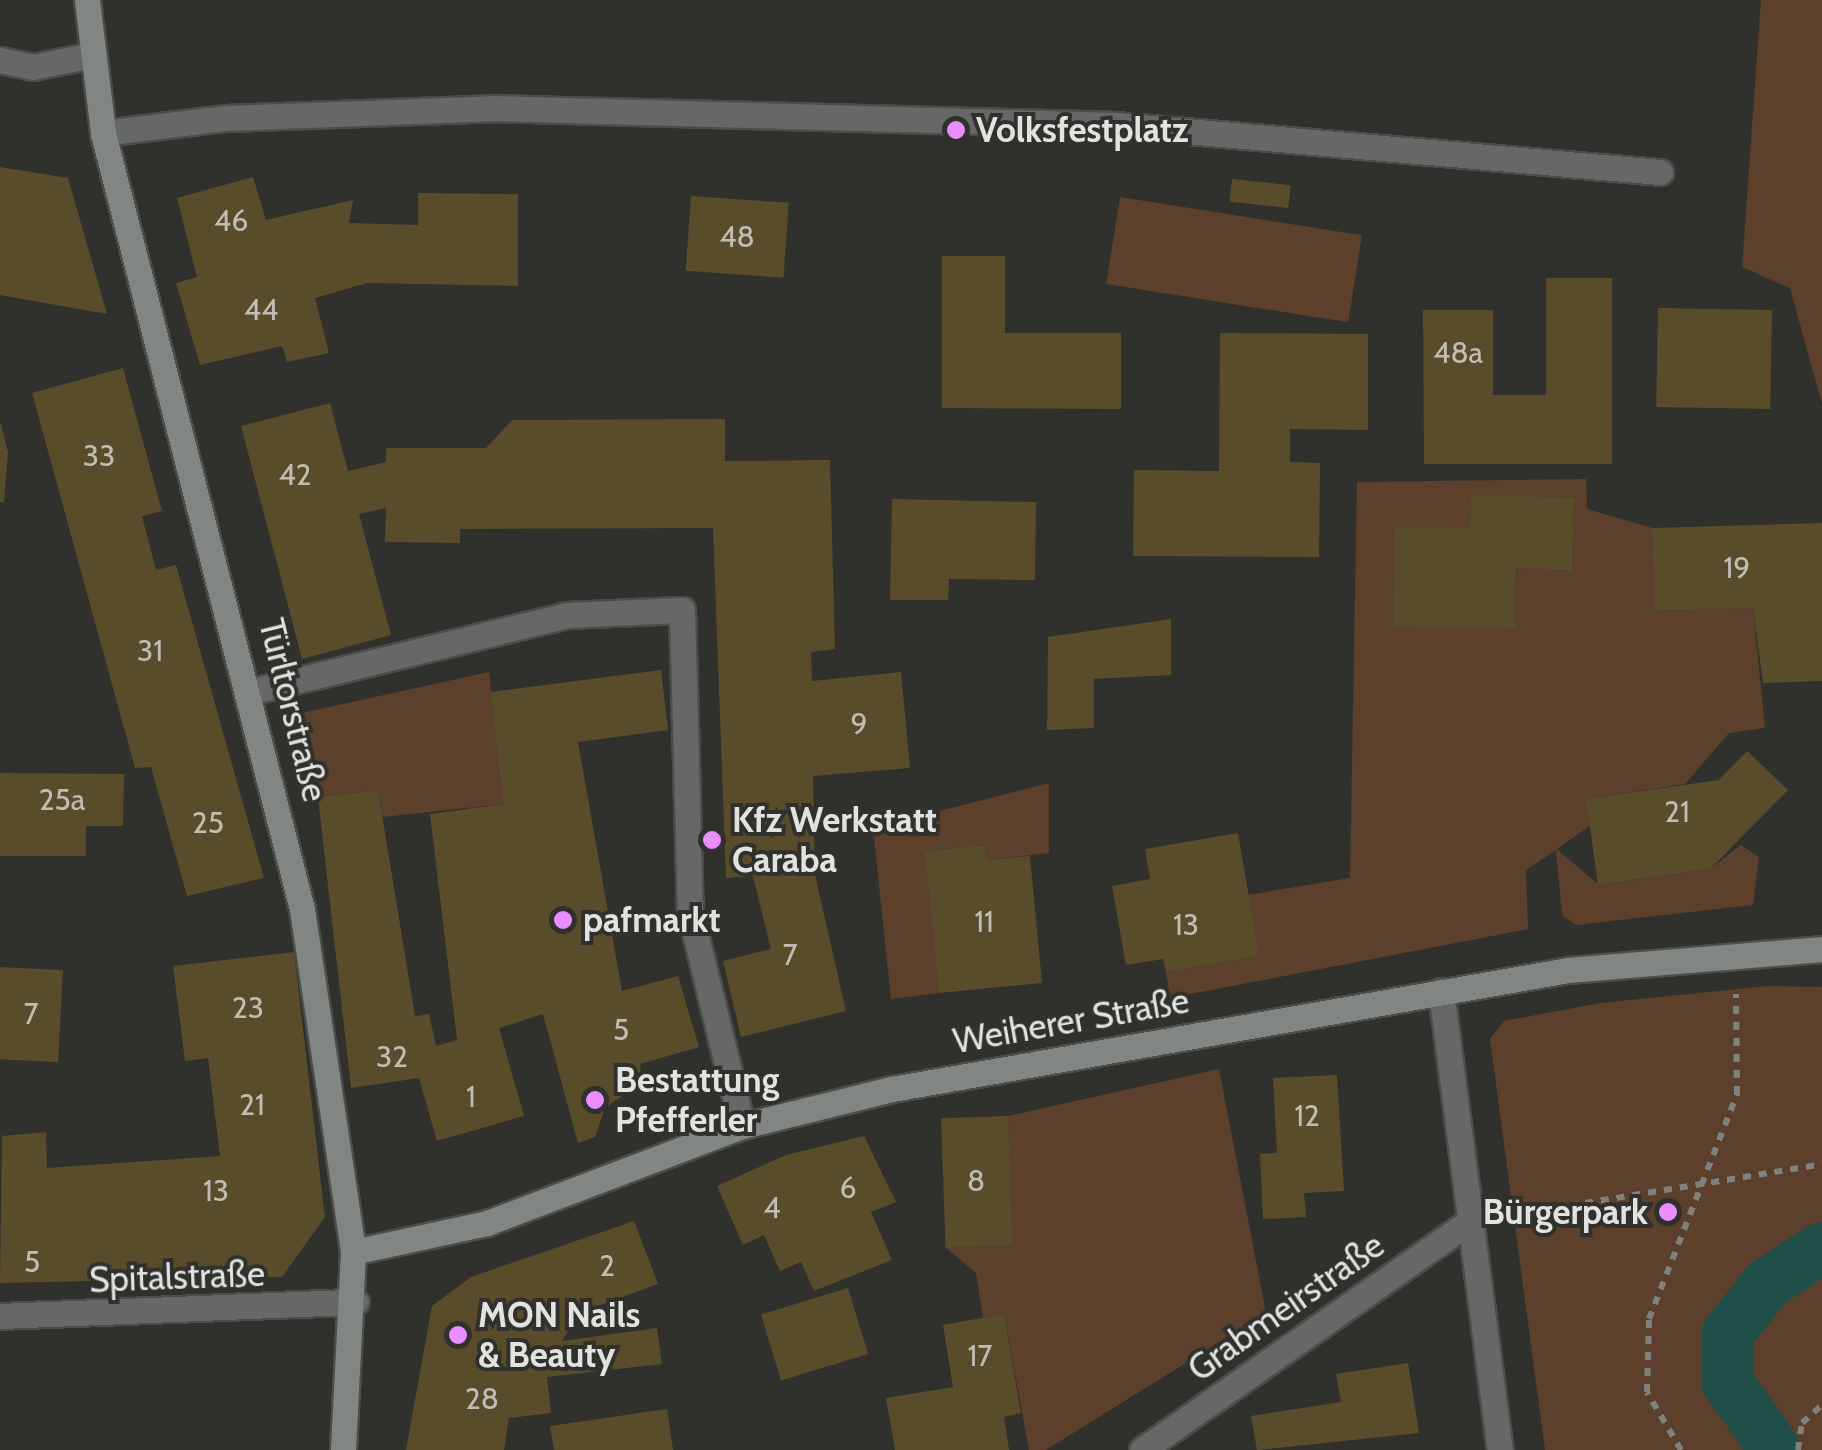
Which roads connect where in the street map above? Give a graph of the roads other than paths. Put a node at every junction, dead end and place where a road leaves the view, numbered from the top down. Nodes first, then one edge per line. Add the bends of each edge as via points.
1 (87, 0) edge
2 (92, 55) junction
3 (0, 60) edge
4 (104, 134) junction
5 (1660, 172) dead end
6 (253, 691) junction
7 (1821, 950) edge
8 (1440, 991) junction
9 (742, 1126) junction
10 (1470, 1221) junction
11 (352, 1252) junction
12 (356, 1302) junction
13 (0, 1316) edge
14 (343, 1450) edge
15 (1142, 1450) edge
16 (1500, 1450) edge

1 - 2 street, Türltorstraße
2 - 3 street via 33,67
2 - 4 street, Türltorstraße
4 - 5 street via 226,118 492,108 1117,125
4 - 6 street, Türltorstraße
6 - 9 street via 566,615 682,610 690,912
6 - 11 street, Türltorstraße via 302,909
7 - 8 street, Weiherer Straße via 1733,953
8 - 9 street, Weiherer Straße via 892,1088
8 - 10 street
9 - 11 street, Weiherer Straße via 487,1224
10 - 15 street, Grabmeirstraße
10 - 16 street
11 - 12 street, Türltorstraße
12 - 13 street, Spitalstraße
12 - 14 street, Türltorstraße

